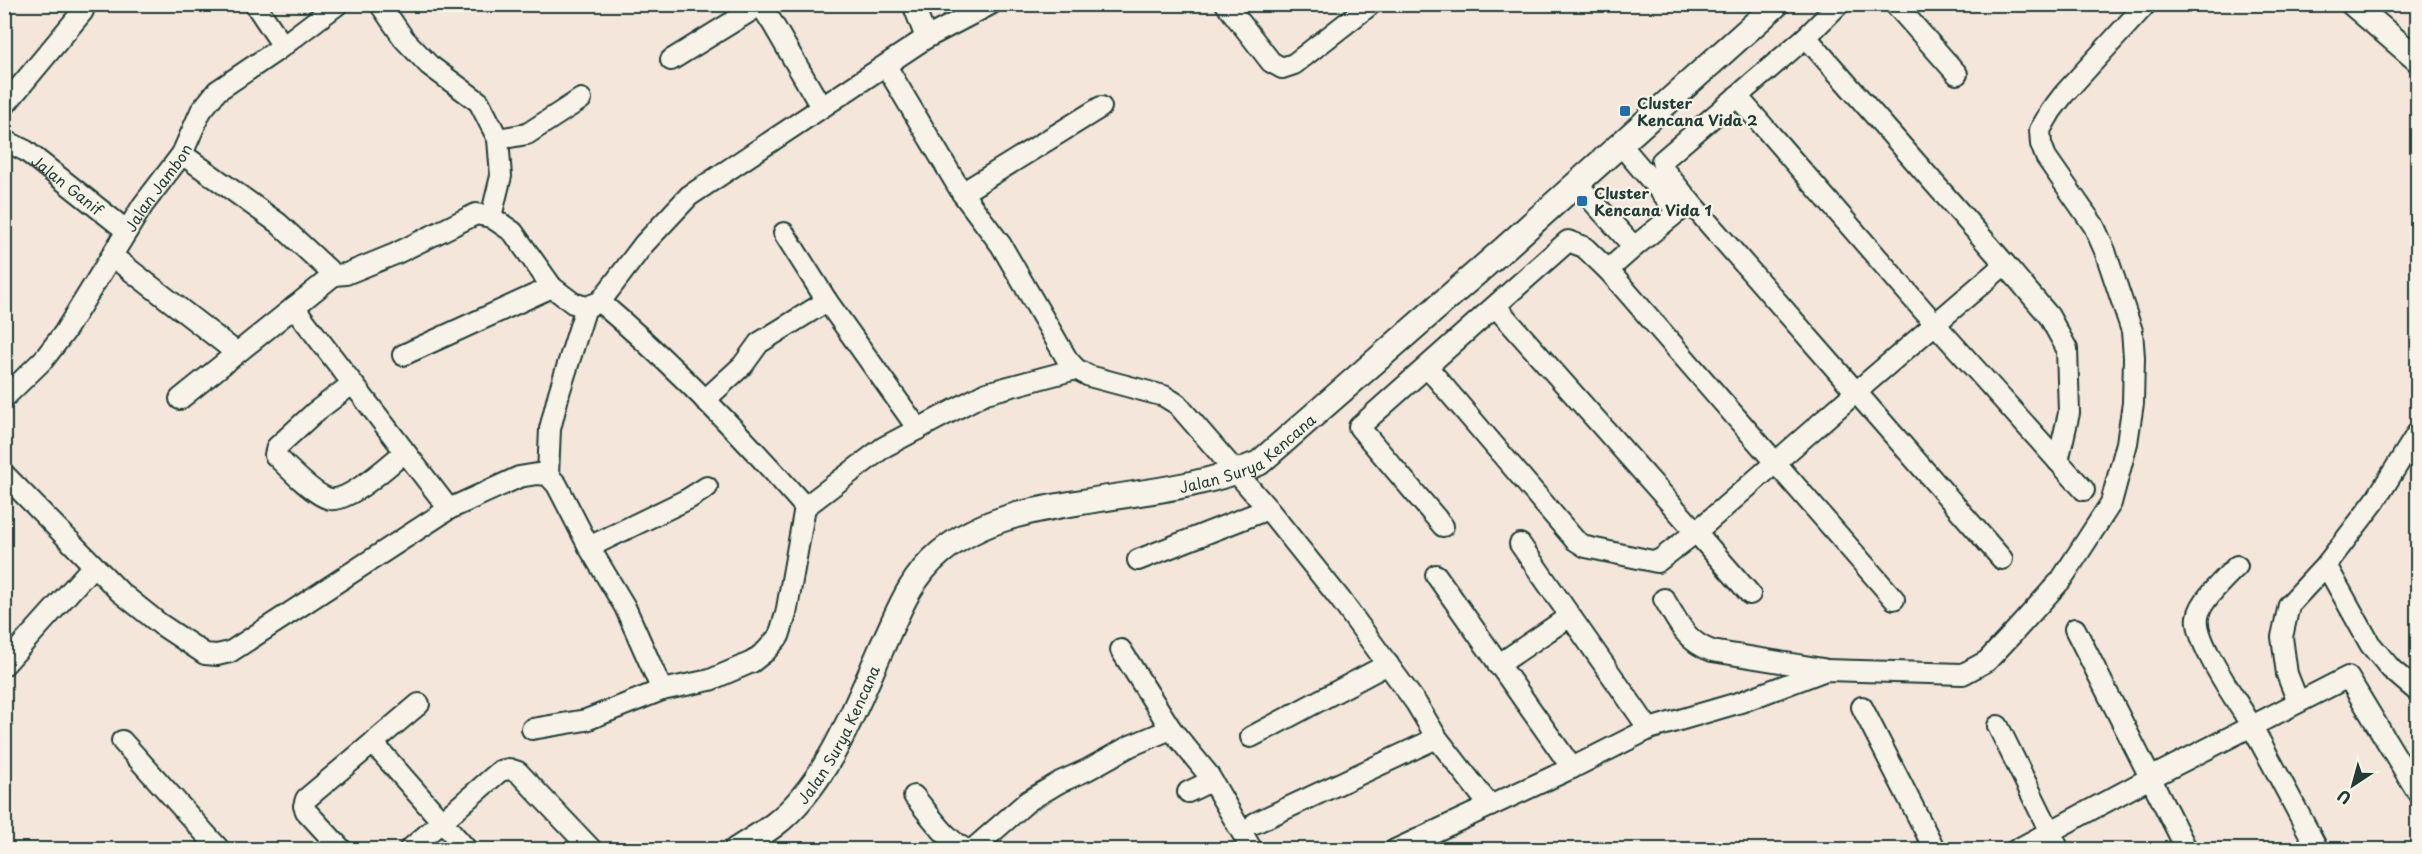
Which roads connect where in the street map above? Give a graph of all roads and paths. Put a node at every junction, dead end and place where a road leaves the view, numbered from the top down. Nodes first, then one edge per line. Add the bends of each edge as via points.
1 (255, 4) edge
2 (338, 4) edge
3 (380, 4) edge
4 (913, 4) edge
5 (991, 4) edge
6 (1226, 4) edge
7 (1371, 4) edge
8 (1777, 4) edge
9 (1839, 4) edge
10 (1895, 4) edge
11 (2146, 4) edge
12 (2353, 4) edge
13 (760, 5) edge
14 (83, 6) edge
15 (1806, 37) junction
16 (926, 38) junction
17 (283, 46) junction
18 (671, 60) dead end
19 (2418, 60) edge
20 (886, 66) junction
21 (1957, 74) dead end
22 (1737, 96) junction
23 (581, 99) dead end
24 (4, 106) edge
25 (821, 107) junction
26 (1101, 107) dead end
27 (498, 139) junction
28 (4, 140) edge
29 (1621, 145) junction
30 (182, 154) junction
31 (1577, 184) junction
32 (963, 193) junction
33 (1684, 207) junction
34 (491, 217) junction
35 (128, 231) junction
36 (784, 233) dead end
37 (1634, 247) junction
38 (112, 256) junction
39 (2005, 264) junction
40 (1608, 270) junction
41 (334, 275) junction
42 (552, 287) junction
43 (827, 301) junction
44 (593, 305) junction
45 (294, 307) junction
46 (1496, 307) junction
47 (1935, 324) junction
48 (237, 353) junction
49 (403, 356) dead end
50 (1428, 368) junction
51 (1076, 369) junction
52 (352, 384) junction
53 (1856, 392) junction
54 (4, 398) edge
55 (180, 399) dead end
56 (705, 400) junction
57 (918, 429) junction
58 (2418, 432) edge
59 (405, 452) junction
60 (2058, 461) junction
61 (1774, 463) junction
62 (1236, 473) junction
63 (4, 474) edge
64 (548, 475) junction
65 (707, 487) dead end
66 (2084, 490) dead end
67 (805, 507) junction
68 (449, 509) junction
69 (1268, 509) junction
70 (1443, 526) dead end
71 (1696, 531) junction
72 (1520, 544) dead end
73 (589, 547) junction
74 (2002, 559) dead end
75 (1138, 560) dead end
76 (2326, 565) junction
77 (93, 566) junction
78 (2236, 566) dead end
79 (1436, 575) dead end
80 (1750, 594) dead end
81 (1664, 599) dead end
82 (1894, 599) dead end
83 (1570, 616) junction
84 (2075, 629) dead end
85 (1121, 650) dead end
86 (1389, 664) junction
87 (4, 665) edge
88 (1498, 665) junction
89 (1826, 670) junction
90 (662, 690) junction
91 (2418, 692) edge
92 (2298, 702) junction
93 (419, 704) dead end
94 (1862, 706) dead end
95 (1998, 726) dead end
96 (2252, 726) junction
97 (532, 729) dead end
98 (1171, 729) junction
99 (1649, 729) junction
100 (1251, 737) dead end
101 (1437, 738) junction
102 (122, 741) dead end
103 (373, 743) junction
104 (1572, 768) junction
105 (2150, 778) junction
106 (1211, 781) junction
107 (1188, 792) dead end
108 (2418, 793) edge
109 (914, 796) dead end
110 (1490, 806) junction
111 (442, 821) junction
112 (1255, 823) dead end
113 (2054, 841) edge
114 (220, 849) edge
115 (342, 849) edge
116 (409, 849) edge
117 (467, 849) edge
118 (592, 849) edge
119 (736, 849) edge
120 (970, 849) edge
121 (1252, 849) edge
122 (1395, 849) edge
123 (1935, 849) edge
124 (2016, 849) edge
125 (2187, 849) edge
126 (2318, 849) edge

1 - 17 street
2 - 17 street, Jalan Jambon
3 - 27 street via 404,39 429,65 479,102
4 - 16 street
5 - 16 street
6 - 7 street via 1271,62 1282,68 1294,64
8 - 29 street, Jalan Surya Kencana
9 - 15 street
10 - 21 street
11 - 89 street via 2064,94 2040,130 2046,157 2102,243 2132,332 2133,403 2111,503 2061,580 1987,661 1963,674
12 - 19 street
13 - 18 street
13 - 25 street
14 - 24 street
15 - 22 street
15 - 39 street
16 - 20 street
17 - 30 street, Jalan Jambon via 217,91 201,111
20 - 25 street
20 - 32 street
22 - 33 street via 1662,161
22 - 47 street
23 - 27 street via 527,134
25 - 44 street via 690,196
26 - 32 street
27 - 34 street via 501,176
28 - 35 street, Jalan Ganif via 26,151
29 - 31 street, Jalan Surya Kencana
29 - 33 street
30 - 35 street, Jalan Jambon
30 - 41 street via 278,223
31 - 37 street
31 - 62 street, Jalan Surya Kencana via 1290,437 1259,463
32 - 51 street via 1001,245
33 - 37 street
33 - 53 street
34 - 41 street via 476,214 395,254
34 - 42 street via 513,232
35 - 38 street, Jalan Jambon
36 - 43 street
37 - 40 street
38 - 48 street
38 - 54 street, Jalan Jambon via 64,333
39 - 47 street
39 - 60 street via 2049,316 2067,350 2069,413
40 - 46 street via 1584,247 1568,241
40 - 61 street
41 - 45 street
42 - 44 street via 573,303
42 - 49 street
43 - 56 street via 759,343 743,365
43 - 57 street
44 - 56 street via 661,356
44 - 64 street via 562,383 550,429
45 - 48 street
45 - 52 street
46 - 50 street
46 - 71 street
47 - 53 street
47 - 60 street
48 - 55 street
50 - 70 street via 1359,427
50 - 71 street via 1575,540 1586,547 1657,562
51 - 57 street via 986,393
51 - 62 street via 1164,396 1178,404
52 - 59 street
52 - 59 street via 277,447 275,455 318,494 330,499 355,490
53 - 61 street
53 - 74 street
56 - 67 street
57 - 67 street via 884,447
58 - 76 street via 2375,501
59 - 68 street
60 - 66 street
61 - 71 street
61 - 82 street
62 - 69 street
62 - 119 street, Jalan Surya Kencana via 1200,483 1026,511 986,524 941,552 924,568 906,595 819,776 775,824
63 - 77 street
64 - 68 street via 519,477
64 - 73 street
65 - 73 street
67 - 90 street via 779,636 752,662 710,680
68 - 77 street via 230,652 217,656 205,654 179,639
69 - 75 street
69 - 86 street
71 - 80 street
72 - 83 street
73 - 90 street via 625,607
76 - 91 street via 2370,644
76 - 92 street via 2289,605 2282,637 2287,674
77 - 87 street
78 - 96 street via 2203,604 2198,616 2199,631
79 - 88 street
81 - 89 street via 1687,636 1698,645 1713,651
83 - 88 street
83 - 99 street
84 - 105 street
85 - 98 street
86 - 100 street
86 - 101 street
88 - 104 street
89 - 99 street via 1741,702
90 - 97 street via 586,720
92 - 96 street
92 - 108 street via 2348,677
93 - 103 street
94 - 123 street
95 - 113 street
96 - 105 street
96 - 126 street
98 - 106 street
98 - 120 street via 1052,786
99 - 104 street
101 - 110 street
101 - 112 street
102 - 114 street
103 - 111 street
103 - 115 street via 306,799 306,811
104 - 110 street
105 - 113 street
105 - 125 street
106 - 107 street
106 - 121 street
109 - 120 street via 961,848
110 - 122 street
111 - 116 street
111 - 117 street
111 - 118 street via 500,771 509,769 518,772
113 - 124 street

